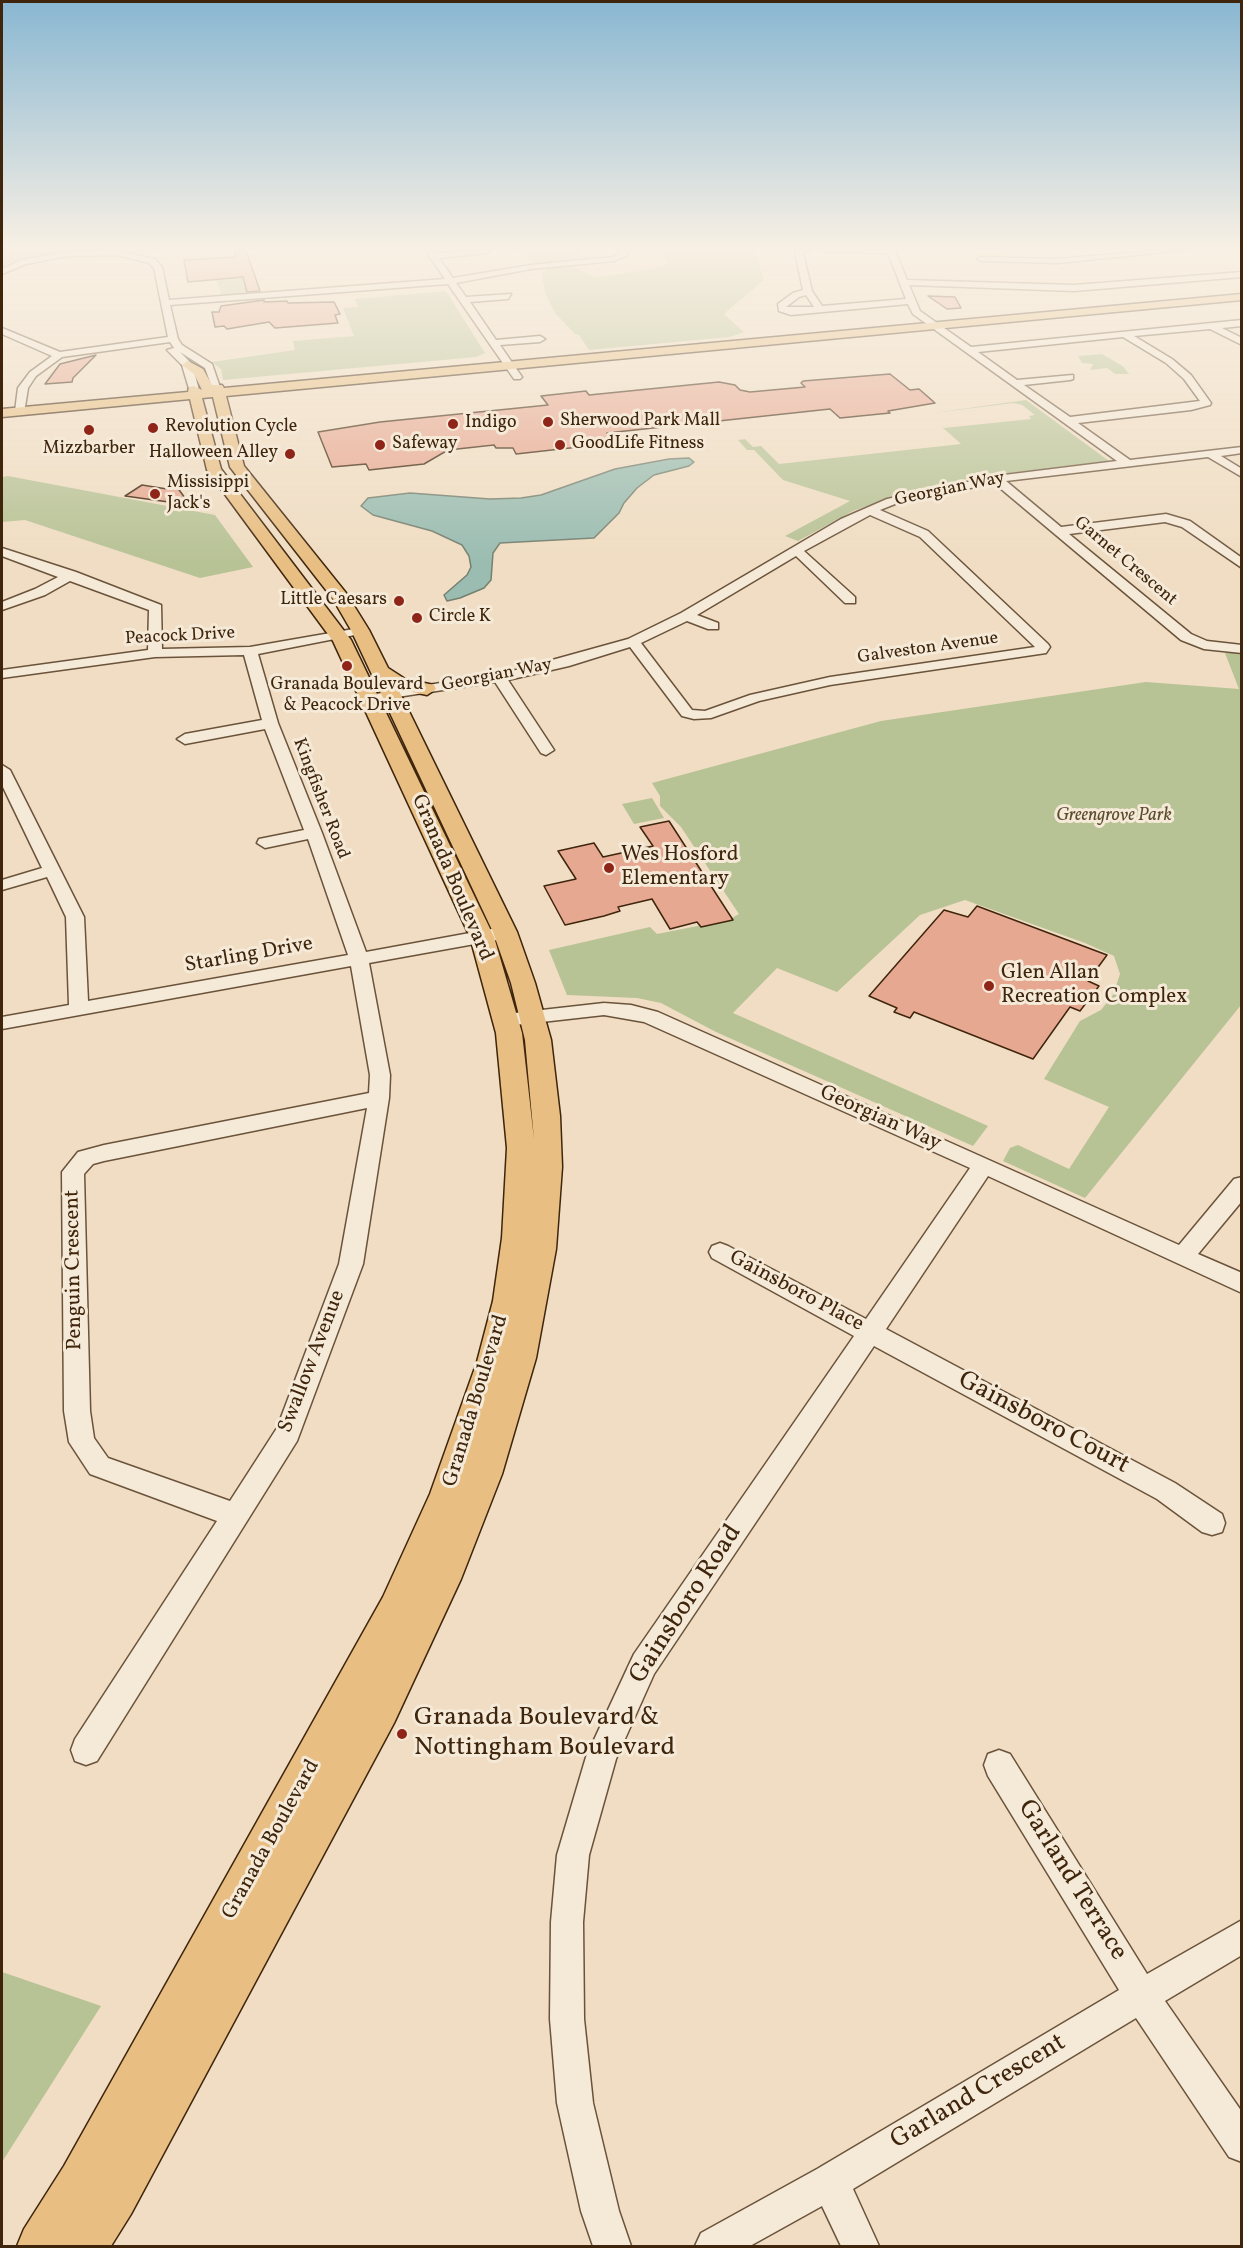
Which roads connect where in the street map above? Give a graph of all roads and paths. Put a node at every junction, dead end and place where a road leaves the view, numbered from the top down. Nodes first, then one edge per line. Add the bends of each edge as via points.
1 (59, 355) edge
2 (178, 355) edge
3 (190, 355) edge
4 (502, 355) edge
5 (513, 355) edge
6 (566, 355) edge
7 (974, 355) edge
8 (1159, 355) edge
9 (505, 360) junction
10 (188, 365) joint
11 (1070, 377) dead end
12 (1012, 383) junction
13 (206, 391) junction
14 (2, 408) edge
15 (20, 409) junction
16 (2, 413) edge
17 (1066, 421) junction
18 (1242, 450) edge
19 (1209, 453) junction
20 (1127, 463) junction
21 (1242, 474) edge
22 (996, 479) junction
23 (869, 510) junction
24 (1060, 531) junction
25 (797, 550) junction
26 (2, 552) edge
27 (1242, 564) edge
28 (70, 575) junction
29 (850, 600) dead end
30 (2, 606) edge
31 (686, 616) junction
32 (712, 626) dead end
33 (360, 630) junction
34 (338, 634) junction
35 (633, 642) junction
36 (1242, 648) edge
37 (250, 651) junction
38 (155, 653) junction
39 (379, 671) junction
40 (2, 675) edge
41 (499, 677) junction
42 (427, 689) junction
43 (391, 695) junction
44 (370, 699) junction
45 (402, 719) junction
46 (270, 723) junction
47 (185, 739) dead end
48 (546, 750) dead end
49 (2, 770) edge
50 (314, 833) junction
51 (265, 843) dead end
52 (53, 870) junction
53 (2, 885) edge
54 (494, 934) junction
55 (359, 959) junction
56 (79, 1010) junction
57 (519, 1018) junction
58 (2, 1023) edge
59 (379, 1098) junction
60 (984, 1165) junction
61 (1242, 1185) edge
62 (720, 1252) dead end
63 (1182, 1257) junction
64 (1242, 1284) edge
65 (871, 1331) junction
66 (234, 1515) junction
67 (1212, 1523) dead end
68 (86, 1750) dead end
69 (999, 1765) dead end
70 (1242, 1936) edge
71 (1142, 1997) junction
72 (1242, 2144) edge
73 (830, 2182) junction
74 (41, 2247) edge
75 (84, 2247) edge
76 (612, 2247) edge
77 (714, 2247) edge
78 (860, 2247) edge

1 - 15 street via 27,382
2 - 10 street
3 - 13 street via 208,366
4 - 9 street
5 - 9 street
6 - 9 main road
7 - 12 street
8 - 17 street via 1188,376 1206,403
9 - 13 main road
9 - 13 main road
10 - 13 main road via 199,372
11 - 12 street
12 - 17 street
13 - 15 main road
13 - 33 main road, Granada Boulevard via 237,467 340,597
13 - 34 main road, Granada Boulevard via 209,457 222,484
14 - 15 main road
15 - 16 main road
17 - 20 street
18 - 19 street, Georgian Way
19 - 20 street, Georgian Way
19 - 21 street
20 - 22 street, Georgian Way
22 - 23 street, Georgian Way via 920,493
22 - 24 street, Garnet Crescent
23 - 25 street, Georgian Way
23 - 35 street, Galveston Avenue via 924,534 1037,641 1043,647 1041,650 830,681 694,715 687,713
24 - 27 street via 1166,518 1186,524
24 - 36 street, Garnet Crescent via 1192,641
25 - 29 street
25 - 31 street, Georgian Way
26 - 28 street
28 - 30 street via 40,592
28 - 38 street via 156,608
31 - 32 street
31 - 35 street, Georgian Way
33 - 34 street, Peacock Drive
33 - 39 main road, Granada Boulevard
34 - 37 street, Peacock Drive
34 - 44 main road, Granada Boulevard
35 - 41 street, Georgian Way
37 - 38 street, Peacock Drive
37 - 46 street, Kingfisher Road
38 - 40 street, Peacock Drive
39 - 42 main road via 399,684
39 - 43 main road, Granada Boulevard
41 - 42 street, Georgian Way
41 - 48 street
42 - 43 street, Georgian Way
42 - 45 main road via 408,702
43 - 44 street, Georgian Way
43 - 45 main road, Granada Boulevard
44 - 54 main road, Granada Boulevard
45 - 54 main road, Granada Boulevard
46 - 47 street
46 - 50 street, Kingfisher Road
49 - 52 street
50 - 51 street
50 - 55 street, Kingfisher Road
52 - 53 street
52 - 56 street via 75,917
54 - 55 street, Starling Drive
54 - 57 main road, Granada Boulevard
55 - 56 street, Starling Drive
55 - 59 street, Swallow Avenue via 380,1075
56 - 58 street, Starling Drive
57 - 60 street, Georgian Way via 604,1009 632,1011
57 - 74 main road, Granada Boulevard via 515,1083 521,1148 517,1238 508,1301 493,1362 447,1494 366,1668 81,2182
57 - 75 main road, Granada Boulevard via 547,1116 548,1167 541,1250 520,1358 486,1474 448,1567 380,1708 126,2177
59 - 66 street, Swallow Avenue via 351,1264 288,1433
59 - 66 street, Penguin Crescent via 104,1153 86,1158 74,1172 77,1411 82,1442 99,1466
60 - 63 street, Georgian Way
60 - 65 street, Gainsboro Road
61 - 63 street
62 - 65 street, Gainsboro Place
63 - 64 street, Georgian Way
65 - 67 street, Gainsboro Court via 1166,1491
65 - 76 street, Gainsboro Road via 644,1664 602,1757 576,1845 567,1922 567,2019 575,2103
66 - 68 street, Swallow Avenue
69 - 71 street, Garland Terrace
70 - 71 street, Garland Crescent
71 - 72 street, Garland Terrace
71 - 73 street, Garland Crescent
73 - 77 street, Garland Crescent
73 - 78 street

